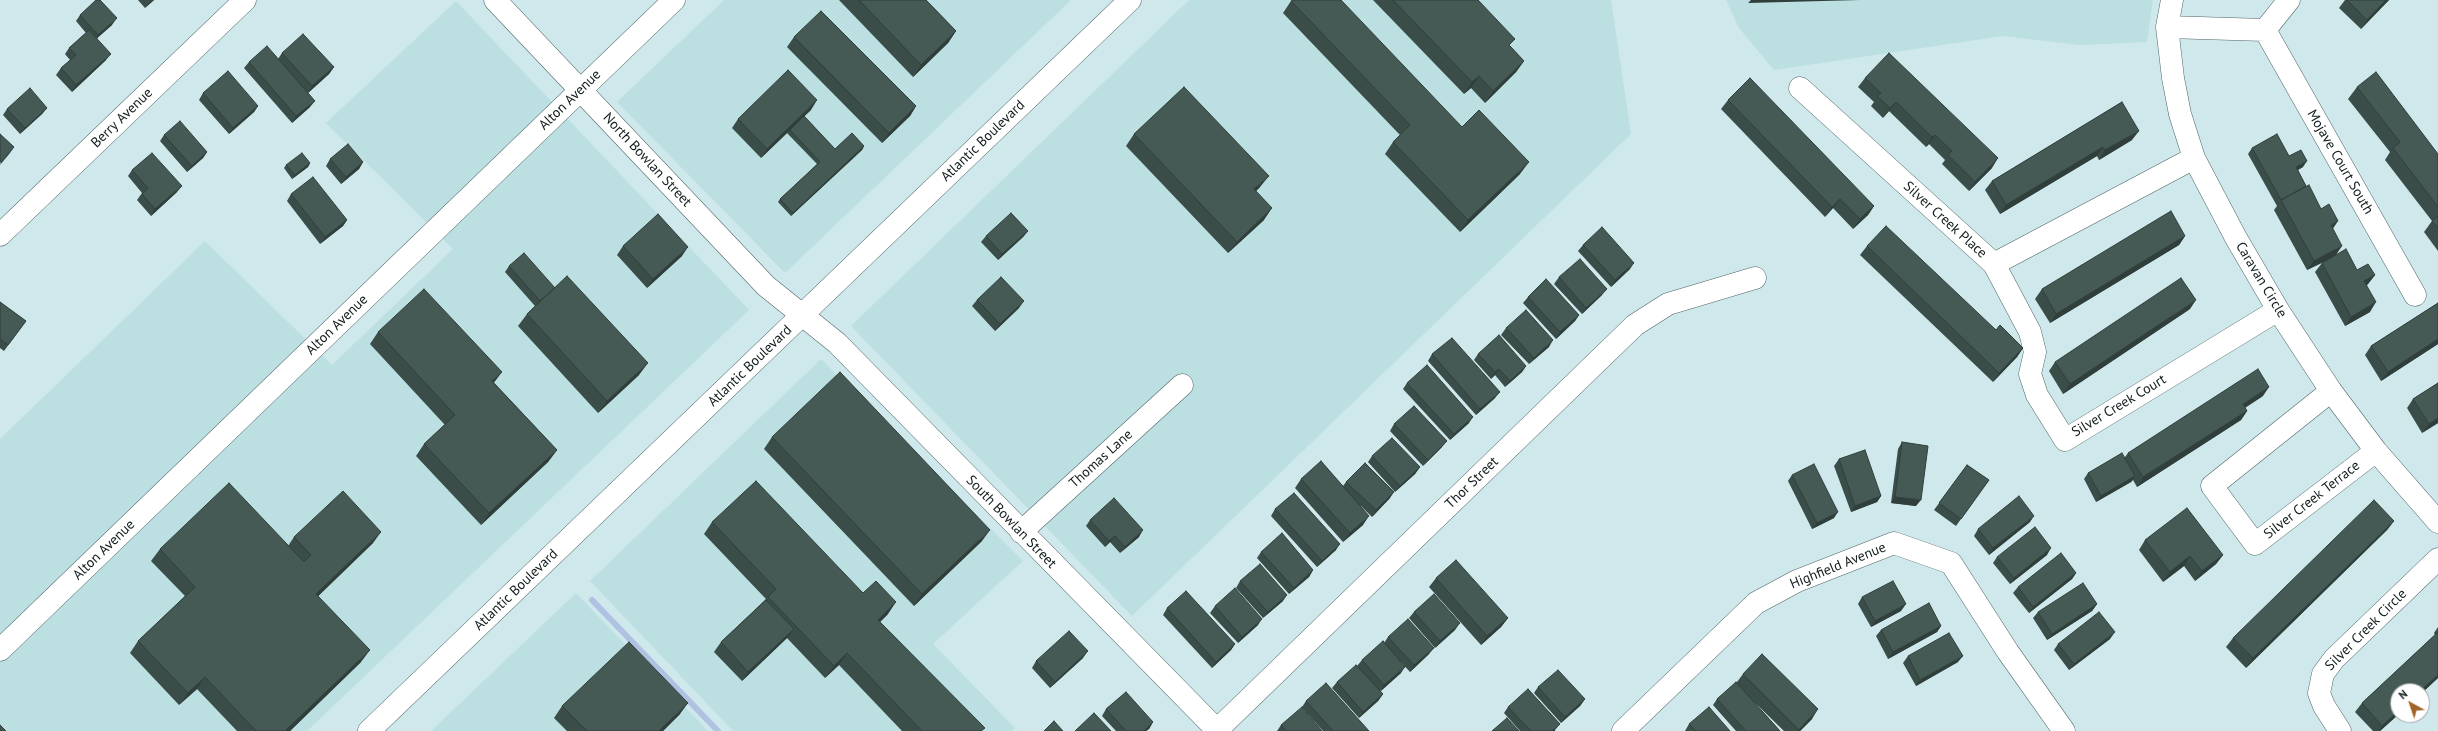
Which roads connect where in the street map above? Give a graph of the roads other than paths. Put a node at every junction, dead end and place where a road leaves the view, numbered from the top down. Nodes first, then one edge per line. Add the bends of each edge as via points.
1 (245, 0) edge
2 (494, 0) edge
3 (674, 0) edge
4 (1130, 0) edge
5 (2172, 0) edge
6 (2289, 0) edge
7 (2167, 27) junction
8 (2265, 30) junction
9 (1800, 88) dead end
10 (581, 90) junction
11 (2194, 158) junction
12 (0, 235) edge
13 (1994, 264) junction
14 (1755, 278) dead end
15 (2415, 295) dead end
16 (2278, 310) junction
17 (803, 315) junction
18 (1182, 385) dead end
19 (2331, 391) junction
20 (2376, 451) junction
21 (2438, 522) edge
22 (1021, 532) junction
23 (2438, 559) edge
24 (0, 650) edge
25 (370, 731) edge
26 (1217, 731) edge
27 (1623, 731) edge
28 (2064, 731) edge
29 (2340, 731) edge

1 - 12 street, Berry Avenue
2 - 10 street, North Bowlan Street
3 - 10 street, Alton Avenue
4 - 17 street, Atlantic Boulevard
5 - 7 street, Caravan Circle
6 - 8 street
7 - 8 street
7 - 11 street, Caravan Circle via 2180,114
8 - 15 street, Mojave Court South
9 - 13 street, Silver Creek Place
10 - 17 street, North Bowlan Street via 766,286
10 - 24 street, Alton Avenue
11 - 13 street, Silver Creek Place
11 - 16 street, Caravan Circle
13 - 16 street, Silver Creek Court via 2030,332 2035,352 2030,374 2037,395 2065,440
14 - 26 street, Thor Street via 1668,304 1635,325
16 - 19 street, Caravan Circle
17 - 22 street, South Bowlan Street via 838,343
17 - 25 street, Atlantic Boulevard
18 - 22 street, Thomas Lane
19 - 20 street, Caravan Circle
19 - 20 street, Silver Creek Terrace via 2212,486 2255,544
20 - 21 street, Caravan Circle
22 - 26 street, South Bowlan Street
23 - 29 street, Silver Creek Circle via 2334,659 2323,674 2320,693 2324,706
27 - 28 street, Highfield Avenue via 1756,603 1797,581 1894,543 1951,563 2008,652

